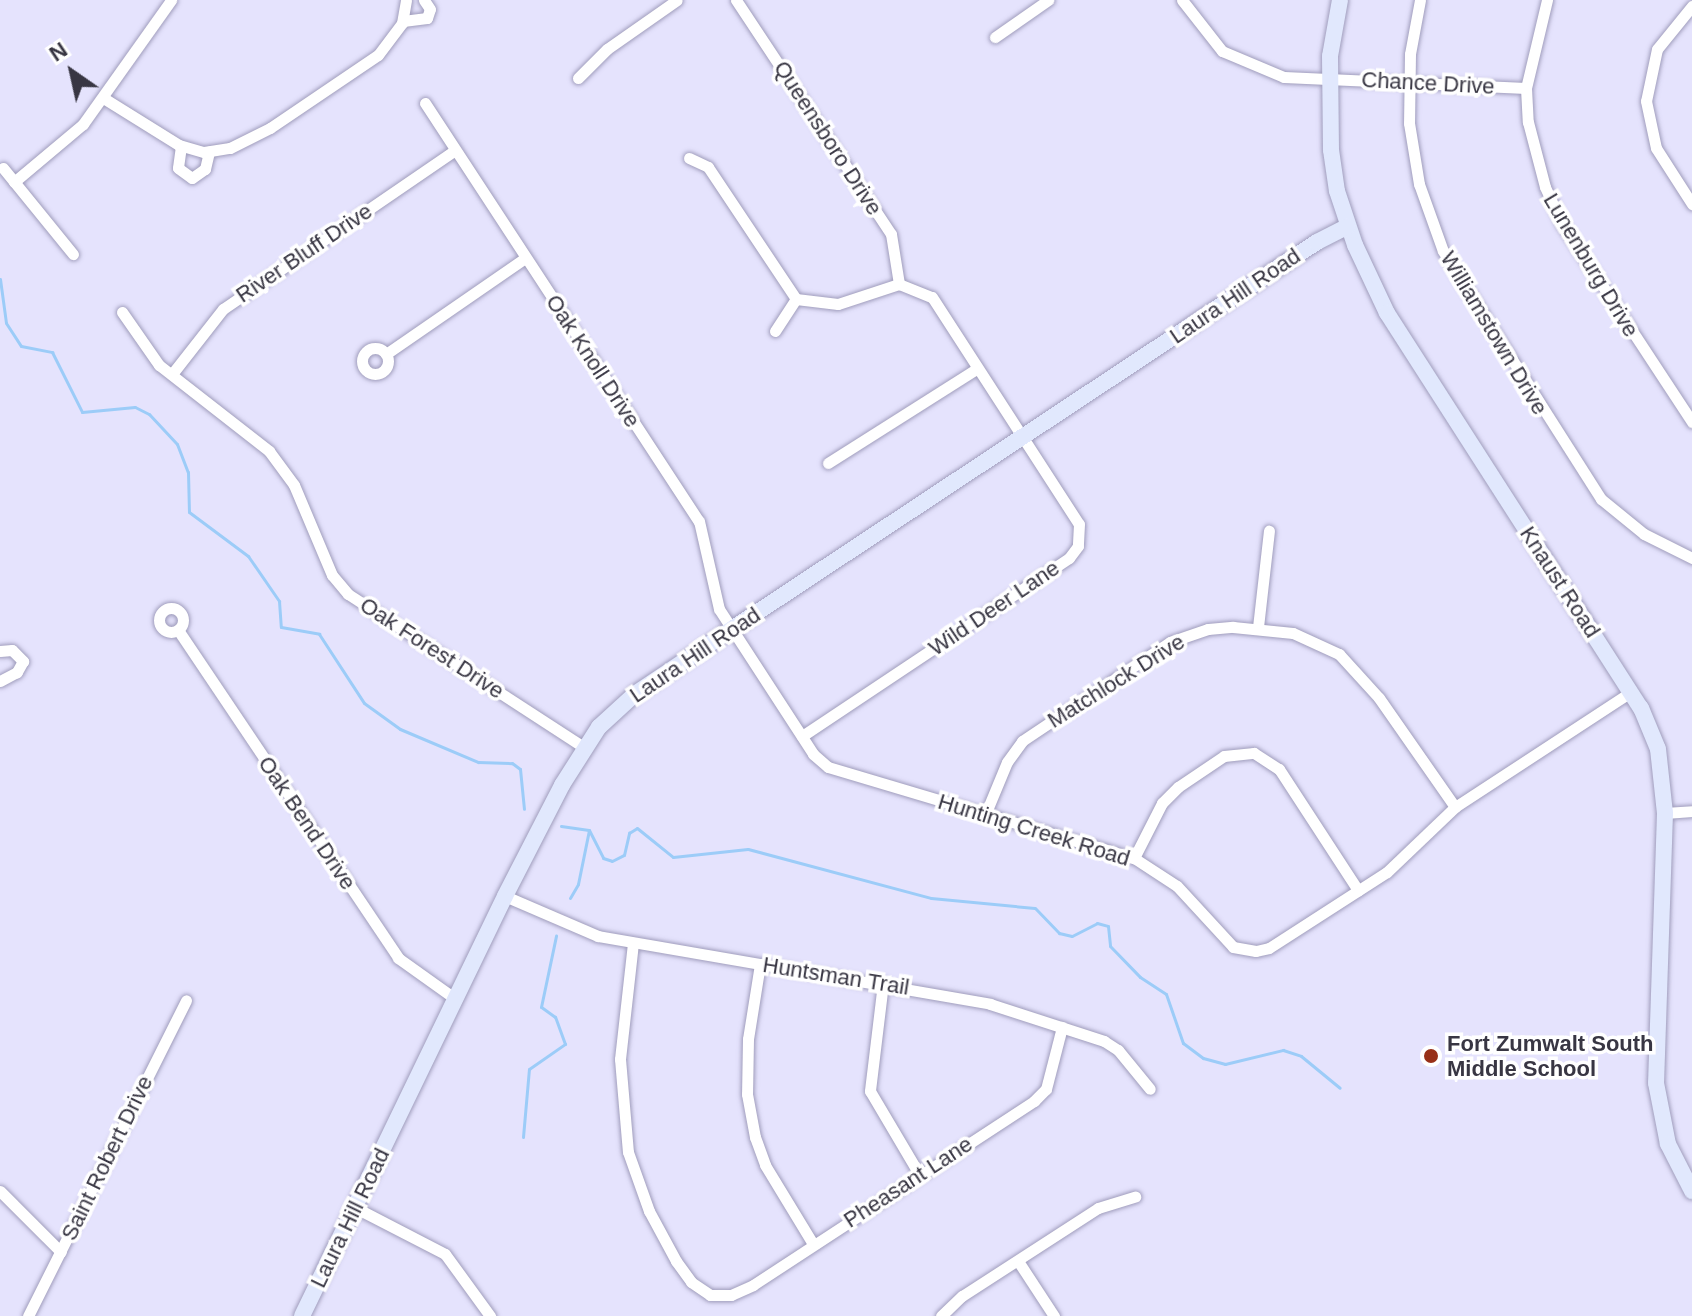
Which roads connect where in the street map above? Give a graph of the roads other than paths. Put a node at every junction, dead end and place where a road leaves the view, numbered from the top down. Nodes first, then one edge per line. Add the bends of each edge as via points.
1 (171, 0) edge
2 (406, 0) edge
3 (424, 0) edge
4 (677, 0) edge
5 (736, 0) edge
6 (1048, 0) edge
7 (1182, 0) edge
8 (1340, 0) edge
9 (1420, 0) edge
10 (1547, 0) edge
11 (1692, 6) edge
12 (403, 21) junction
13 (995, 37) dead end
14 (578, 78) dead end
15 (1330, 78) junction
16 (1408, 82) junction
17 (1526, 88) junction
18 (105, 99) junction
19 (425, 103) dead end
20 (181, 146) junction
21 (455, 150) junction
22 (209, 151) junction
23 (689, 158) dead end
24 (3, 168) dead end
25 (14, 182) junction
26 (1692, 204) edge
27 (1347, 227) junction
28 (73, 254) dead end
29 (525, 258) junction
30 (899, 284) junction
31 (796, 299) junction
32 (122, 312) dead end
33 (775, 331) dead end
34 (386, 354) dead end
35 (976, 369) junction
36 (172, 374) junction
37 (1692, 422) edge
38 (1024, 437) junction
39 (828, 463) dead end
40 (1269, 531) dead end
41 (1692, 558) edge
42 (1258, 627) junction
43 (732, 629) junction
44 (178, 630) dead end
45 (0, 651) edge
46 (0, 681) edge
47 (1631, 692) junction
48 (802, 736) junction
49 (584, 747) junction
50 (1455, 807) junction
51 (1692, 811) edge
52 (1665, 813) junction
53 (985, 815) junction
54 (1134, 858) junction
55 (1358, 890) junction
56 (505, 896) junction
57 (633, 943) junction
58 (760, 964) junction
59 (883, 983) junction
60 (454, 998) junction
61 (186, 1000) dead end
62 (1062, 1027) junction
63 (1150, 1089) dead end
64 (919, 1174) junction
65 (0, 1191) edge
66 (1692, 1191) edge
67 (1135, 1197) dead end
68 (356, 1208) junction
69 (813, 1244) junction
70 (61, 1252) junction
71 (1018, 1261) junction
72 (28, 1316) edge
73 (302, 1316) edge
74 (490, 1316) edge
75 (941, 1316) edge
76 (1054, 1316) edge

1 - 18 street
2 - 12 street
3 - 12 street via 430,9 427,18
4 - 14 street via 607,49
5 - 30 street, Queensboro Drive via 891,234
6 - 13 street
7 - 15 street, Chance Drive via 1212,42 1232,58 1284,77
8 - 15 main road, Knaust Road
9 - 16 street, Williamstown Drive
10 - 17 street, Lunenburg Drive
11 - 26 street via 1657,49 1646,101 1656,148
12 - 22 street via 378,55 270,128 249,141
15 - 16 street, Chance Drive
15 - 27 main road, Knaust Road via 1331,150
16 - 17 street, Chance Drive
16 - 41 street, Williamstown Drive via 1419,184 1443,251 1468,298 1601,499 1644,534
17 - 37 street, Lunenburg Drive via 1535,154 1562,224
18 - 20 street
18 - 25 street
19 - 21 street, Oak Knoll Drive
20 - 22 street
20 - 22 street via 178,168 192,178 205,169
21 - 29 street, Oak Knoll Drive
21 - 36 street, River Bluff Drive via 223,309
23 - 31 street via 708,167
24 - 25 street
25 - 28 street
27 - 38 main road, Laura Hill Road
27 - 47 main road, Knaust Road via 1387,313
29 - 34 street
29 - 43 street, Oak Knoll Drive via 699,521 712,590
30 - 31 street via 838,304
30 - 35 street via 932,297
31 - 33 street
32 - 36 street, Oak Forest Drive via 151,355
35 - 38 street
35 - 39 street
36 - 49 street, Oak Forest Drive via 269,451 294,485 332,575 348,594
38 - 43 main road, Laura Hill Road
38 - 48 street, Wild Deer Lane via 1076,513 1078,546 1069,558
40 - 42 street
42 - 50 street, Matchlock Drive via 1301,636 1348,662
42 - 53 street, Matchlock Drive via 1208,629 1170,642 1056,718 1013,751
43 - 48 street, Hunting Creek Road
43 - 49 main road, Laura Hill Road via 635,694
44 - 60 street, Oak Bend Drive via 398,958
45 - 46 street via 12,650 23,661 17,672
47 - 50 street, Hunting Creek Road
47 - 52 main road, Knaust Road via 1658,749
48 - 53 street, Hunting Creek Road via 828,767
49 - 56 main road, Laura Hill Road
50 - 55 street, Hunting Creek Road via 1387,872
51 - 52 street
52 - 66 main road, Knaust Road via 1656,1083 1668,1144
53 - 54 street, Hunting Creek Road
54 - 55 street, Hunting Creek Road via 1177,886 1217,932 1245,951 1269,948
54 - 55 street via 1162,803 1178,787 1224,756 1254,753 1279,769
56 - 57 street, Huntsman Trail via 579,929
56 - 60 main road, Laura Hill Road
57 - 58 street, Huntsman Trail
57 - 69 street, Pheasant Lane via 620,1059 628,1152 649,1211 676,1261 691,1282 710,1295 731,1295
58 - 59 street, Huntsman Trail
58 - 69 street via 748,1039 752,1122 765,1165
59 - 62 street, Huntsman Trail via 990,1004
59 - 64 street via 870,1091
60 - 68 main road, Laura Hill Road
61 - 70 street, Saint Robert Drive
62 - 63 street, Huntsman Trail via 1118,1050
62 - 64 street, Pheasant Lane via 1046,1089
64 - 69 street, Pheasant Lane
65 - 70 street
67 - 71 street via 1098,1208
68 - 73 main road, Laura Hill Road
68 - 74 street via 445,1254
70 - 72 street, Saint Robert Drive
71 - 75 street
71 - 76 street

